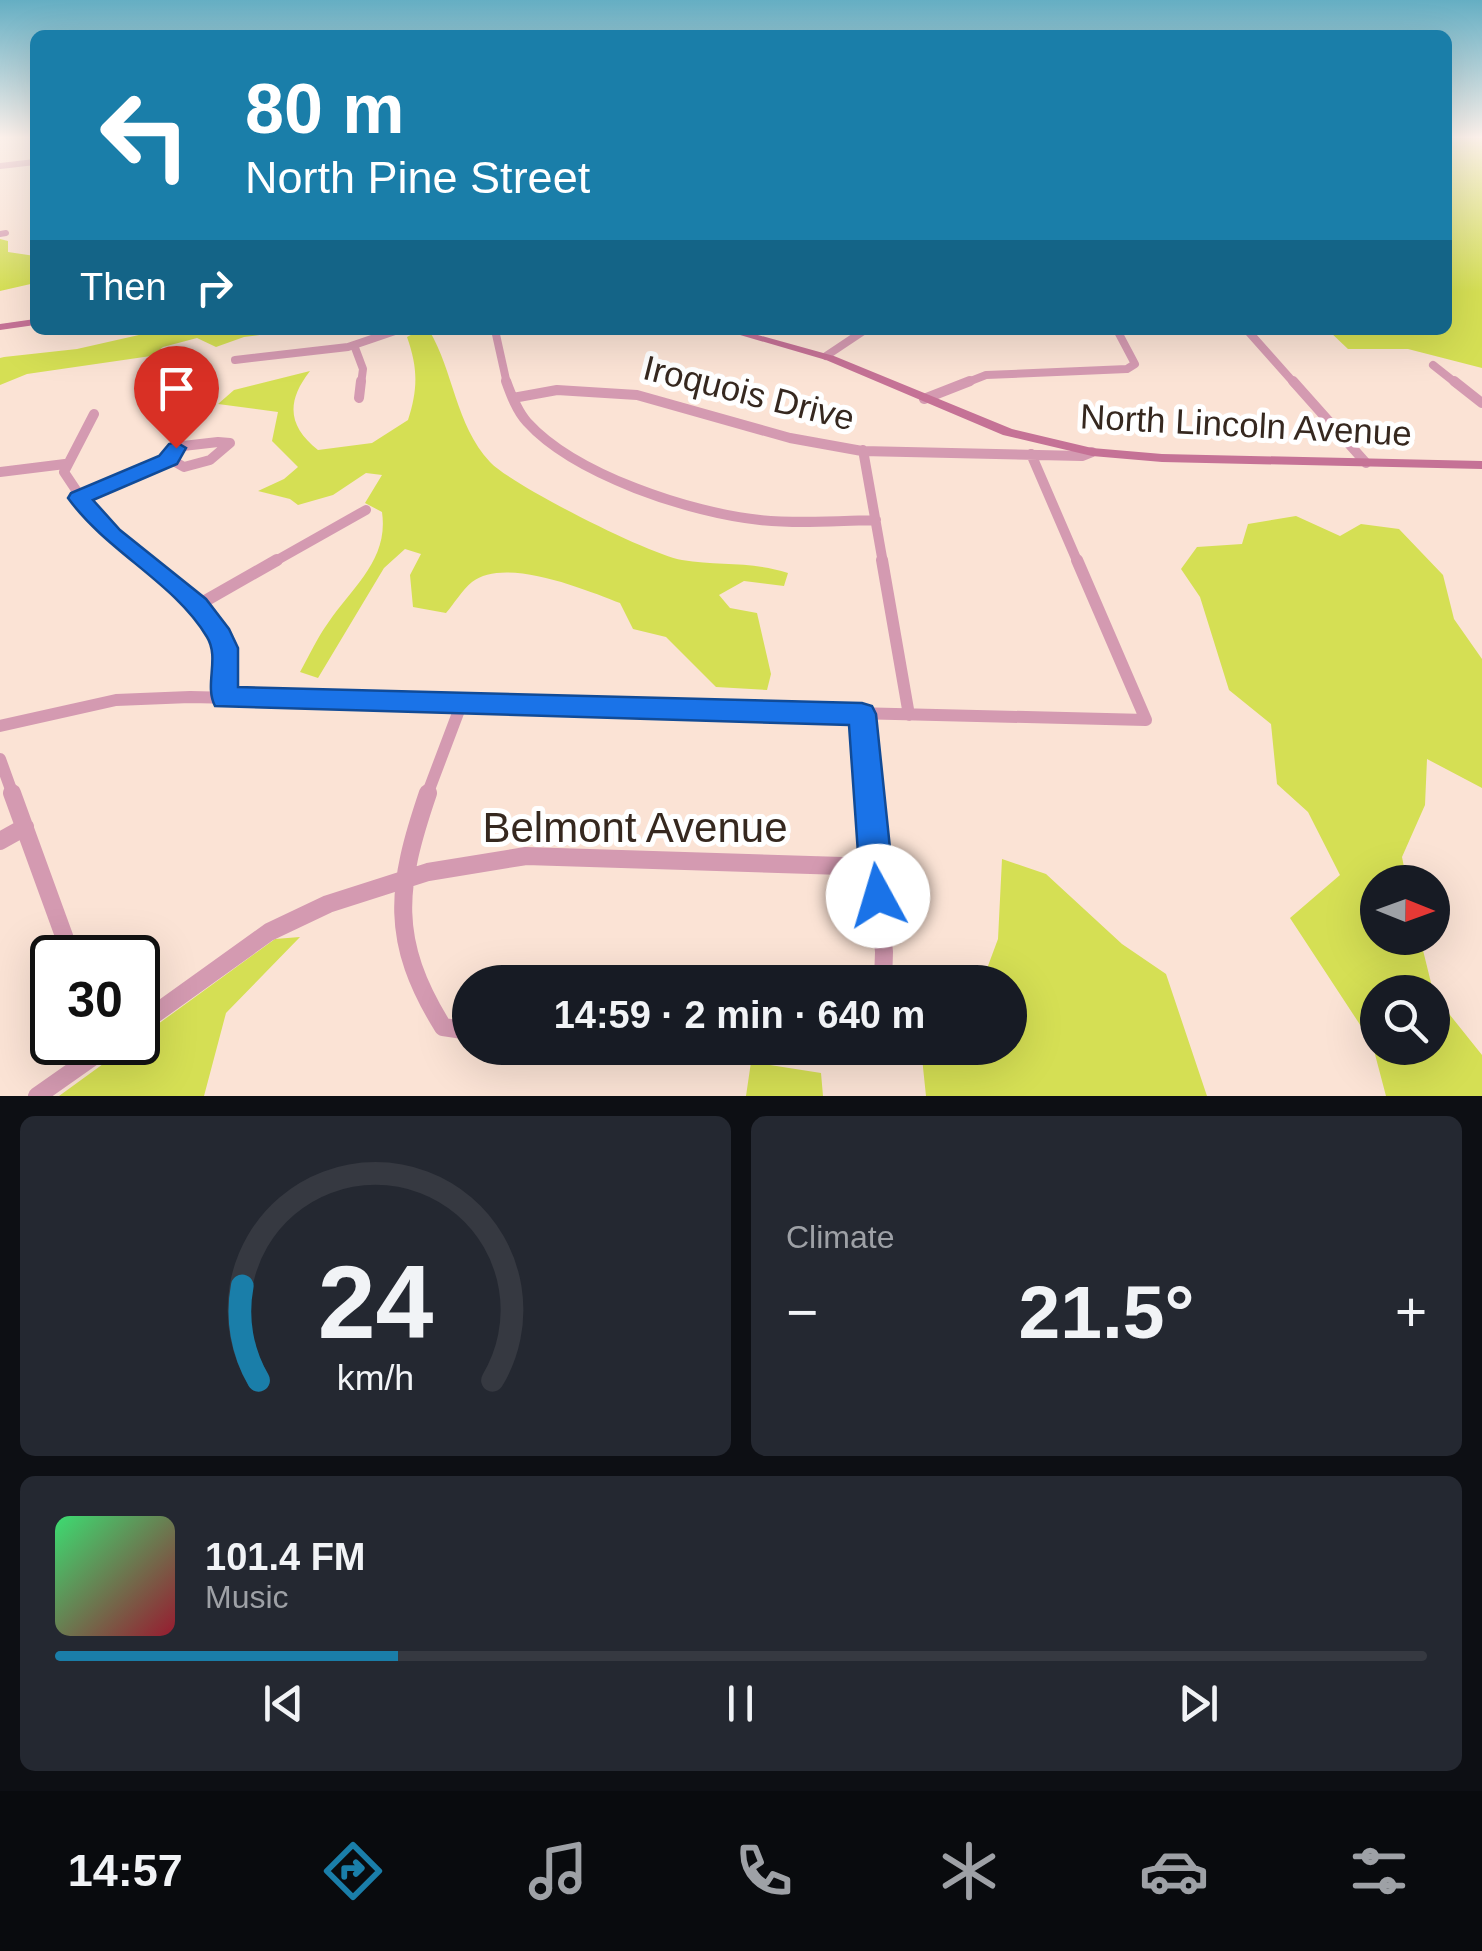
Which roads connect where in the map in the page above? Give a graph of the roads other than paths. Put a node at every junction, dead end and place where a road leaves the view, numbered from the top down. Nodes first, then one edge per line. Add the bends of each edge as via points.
1 (30, 323) edge
2 (0, 327) edge
3 (383, 335) edge
4 (496, 335) edge
5 (747, 335) edge
6 (858, 335) edge
7 (1120, 335) edge
8 (1252, 335) edge
9 (354, 345) junction
10 (826, 356) junction
11 (235, 360) dead end
12 (1433, 364) dead end
13 (359, 398) dead end
14 (513, 398) junction
15 (924, 400) junction
16 (1482, 403) edge
17 (94, 414) dead end
18 (864, 450) junction
19 (1092, 452) junction
20 (1031, 454) junction
21 (170, 459) junction
22 (1366, 462) junction
23 (65, 464) junction
24 (1482, 464) edge
25 (0, 472) edge
26 (79, 498) junction
27 (366, 510) dead end
28 (876, 520) junction
29 (198, 606) junction
30 (224, 698) junction
31 (460, 705) junction
32 (862, 714) junction
33 (909, 715) junction
34 (0, 726) edge
35 (0, 759) edge
36 (25, 827) junction
37 (0, 842) edge
38 (875, 868) junction
39 (404, 879) junction
40 (64, 935) edge
41 (883, 965) edge
42 (160, 1010) edge
43 (452, 1028) edge
44 (79, 1065) edge
45 (37, 1096) edge

1 - 2 street
3 - 9 street
4 - 14 street
5 - 10 street, North Lincoln Avenue
6 - 10 street
7 - 15 street via 1133,358 1127,369 986,374
8 - 22 street
9 - 11 street
9 - 13 street via 363,369
10 - 15 street, North Lincoln Avenue
12 - 16 street
14 - 18 street, Iroquois Drive via 555,390 631,391 794,439
14 - 28 street via 526,422 556,448 656,493 758,520
15 - 19 street, North Lincoln Avenue via 1008,432
17 - 23 street
18 - 20 street, Iroquois Drive
18 - 28 street
19 - 20 street, Iroquois Drive
19 - 22 street, North Lincoln Avenue
20 - 33 street via 1146,720
21 - 21 street via 190,467 230,443 183,446
21 - 26 street
22 - 24 street, North Lincoln Avenue
23 - 25 street
23 - 26 street
26 - 29 street via 112,536
27 - 29 street
28 - 33 street
29 - 30 street via 225,648
30 - 31 street
30 - 34 street via 116,700
31 - 32 street
31 - 39 street
32 - 33 street
32 - 38 street
35 - 36 street
36 - 37 street
36 - 40 street
38 - 39 street, Belmont Avenue via 526,856 468,861
38 - 41 street
39 - 42 street, Belmont Avenue via 270,931
39 - 43 street via 399,924 406,962 420,998
44 - 45 street

